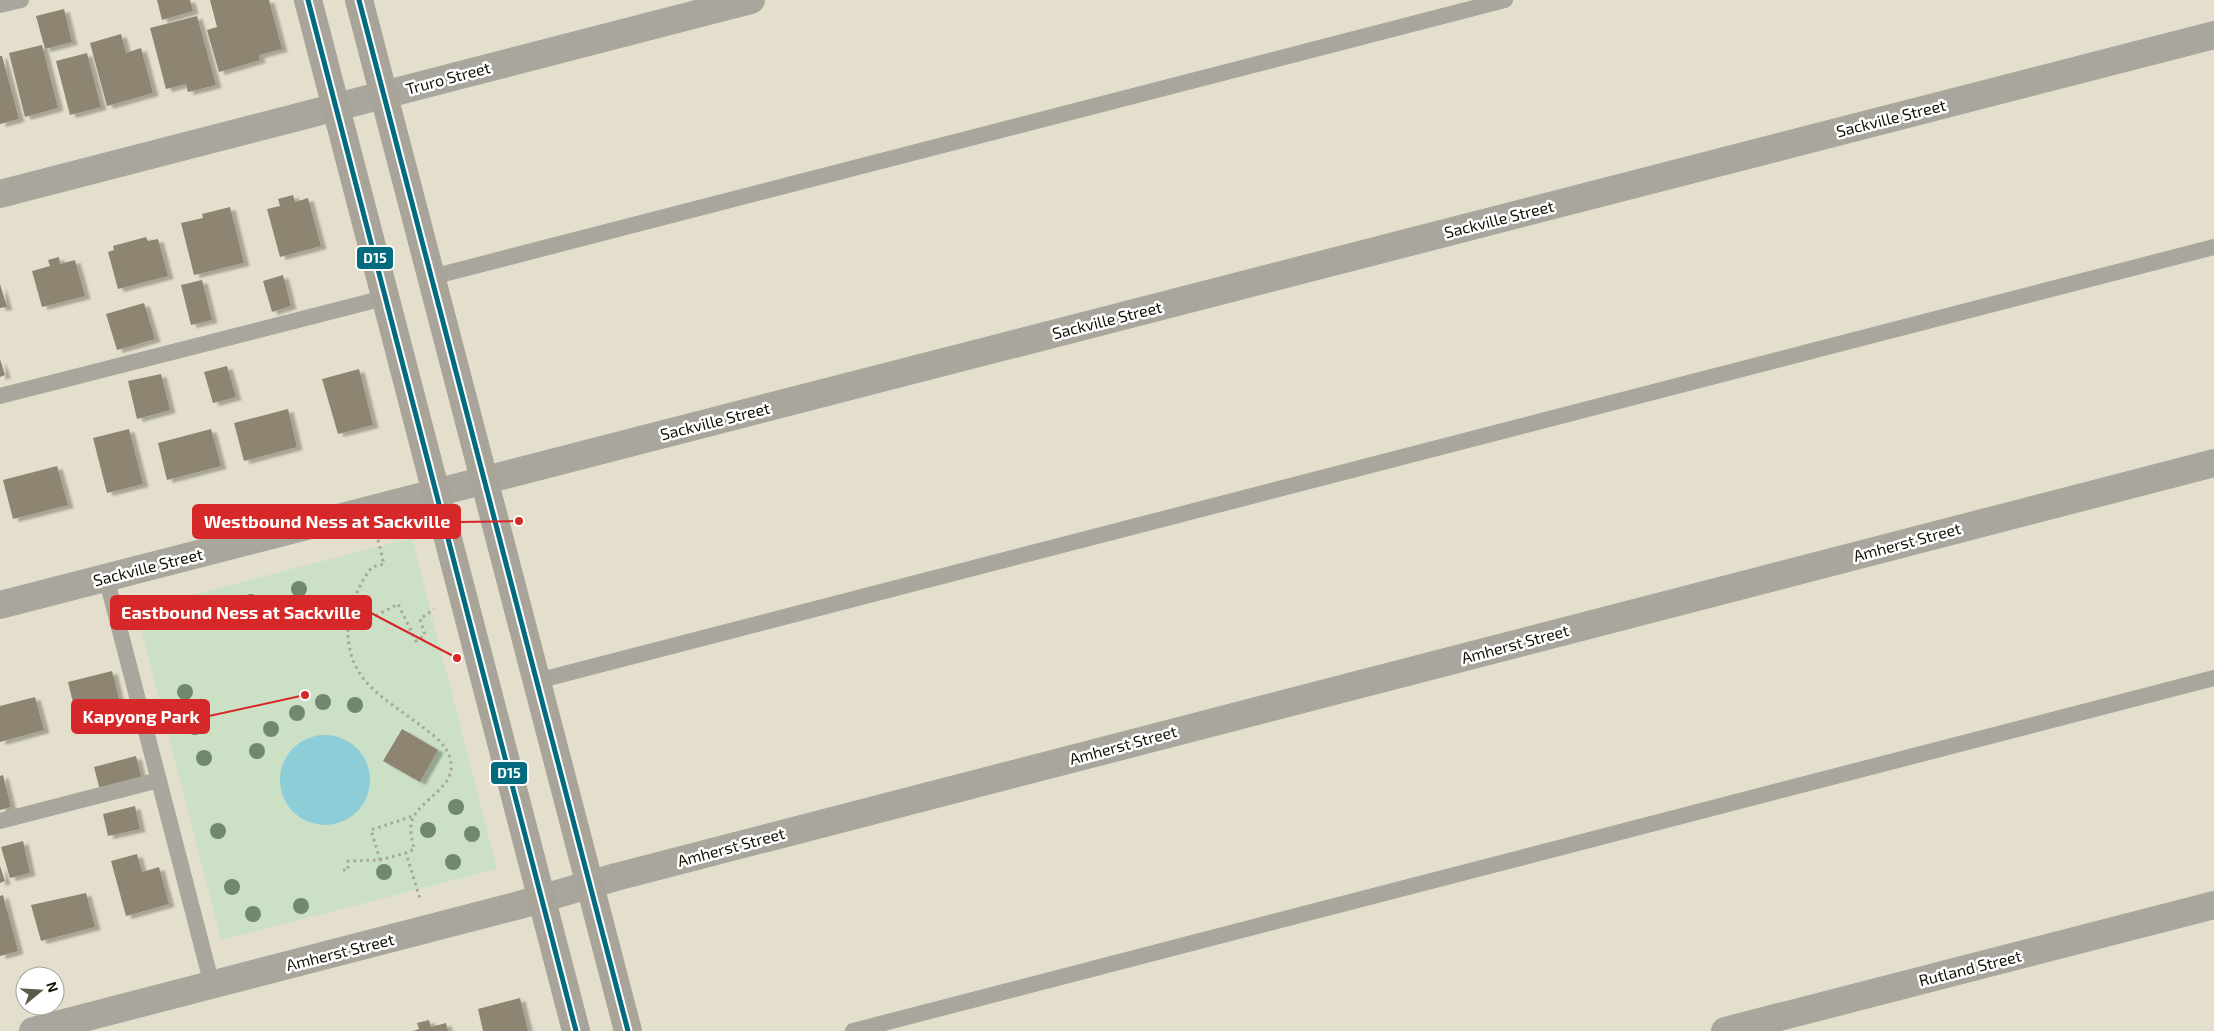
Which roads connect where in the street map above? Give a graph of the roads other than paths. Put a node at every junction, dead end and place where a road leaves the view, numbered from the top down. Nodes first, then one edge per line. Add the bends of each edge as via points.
1 (21, 0) edge
2 (308, 0) edge
3 (360, 0) edge
4 (751, 0) edge
5 (1505, 0) edge
6 (0, 5) edge
7 (2214, 35) edge
8 (384, 95) junction
9 (335, 108) junction
10 (0, 194) edge
11 (2214, 247) edge
12 (432, 277) junction
13 (384, 298) junction
14 (0, 396) edge
15 (2214, 463) edge
16 (487, 481) junction
17 (436, 493) junction
18 (106, 577) junction
19 (0, 605) edge
20 (2214, 678) edge
21 (537, 681) junction
22 (159, 780) junction
23 (0, 821) edge
24 (591, 886) junction
25 (541, 899) junction
26 (2214, 905) edge
27 (212, 985) junction
28 (34, 1031) edge
29 (576, 1031) edge
30 (628, 1031) edge
31 (854, 1031) edge
32 (1725, 1031) edge

1 - 6 lane
2 - 9 main road
3 - 8 main road
4 - 8 street, Truro Street
5 - 12 lane
7 - 16 street, Sackville Street
8 - 9 street, Truro Street
8 - 12 main road
9 - 10 street, Truro Street
9 - 13 main road
11 - 21 lane
12 - 16 main road
13 - 14 lane
13 - 17 main road
15 - 24 street, Amherst Street
16 - 17 street, Sackville Street
16 - 21 main road
17 - 18 street, Sackville Street
17 - 25 main road
18 - 19 street, Sackville Street
18 - 22 lane
20 - 31 lane
21 - 24 main road
22 - 23 lane
22 - 27 lane
24 - 25 street, Amherst Street
24 - 30 main road
25 - 27 street, Amherst Street
25 - 29 main road
26 - 32 street, Rutland Street
27 - 28 street, Amherst Street

